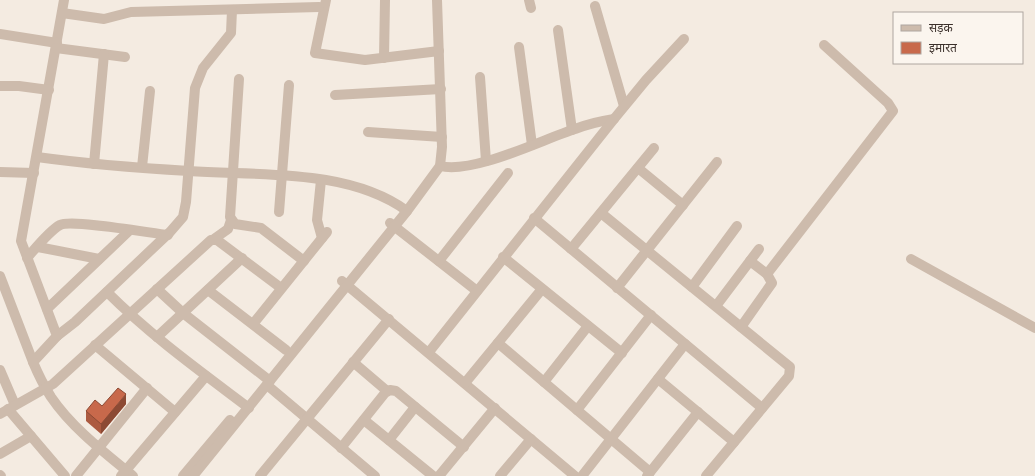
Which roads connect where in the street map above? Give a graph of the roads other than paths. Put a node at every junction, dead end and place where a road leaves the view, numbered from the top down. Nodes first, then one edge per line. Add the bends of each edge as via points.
1 (64, 0) edge
2 (385, 0) edge
3 (437, 0) edge
4 (322, 3) edge
5 (595, 6) dead end
6 (232, 10) junction
7 (62, 13) junction
8 (558, 30) dead end
9 (0, 34) edge
10 (684, 39) dead end
11 (56, 45) junction
12 (824, 45) dead end
13 (519, 47) dead end
14 (440, 51) junction
15 (104, 54) junction
16 (125, 57) dead end
17 (384, 58) junction
18 (480, 77) dead end
19 (239, 79) dead end
20 (289, 85) dead end
21 (0, 86) edge
22 (441, 89) junction
23 (49, 90) junction
24 (150, 91) dead end
25 (335, 95) dead end
26 (624, 106) junction
27 (614, 119) junction
28 (572, 130) junction
29 (368, 132) dead end
30 (442, 137) junction
31 (532, 145) junction
32 (654, 148) dead end
33 (442, 155) junction
34 (37, 157) junction
35 (486, 161) junction
36 (717, 162) dead end
37 (94, 164) junction
38 (440, 166) junction
39 (142, 167) junction
40 (638, 168) junction
41 (188, 171) junction
42 (0, 172) edge
43 (34, 173) junction
44 (508, 173) dead end
45 (233, 174) junction
46 (282, 176) junction
47 (321, 180) junction
48 (683, 205) junction
49 (404, 209) junction
50 (279, 212) dead end
51 (601, 214) junction
52 (534, 218) junction
53 (232, 220) junction
54 (392, 224) junction
55 (738, 226) dead end
56 (130, 230) junction
57 (168, 235) junction
58 (214, 239) junction
59 (38, 247) junction
60 (572, 249) junction
61 (760, 249) dead end
62 (647, 250) junction
63 (503, 257) junction
64 (27, 258) junction
65 (242, 258) junction
66 (99, 259) junction
67 (911, 259) dead end
68 (304, 261) junction
69 (439, 261) junction
70 (750, 261) junction
71 (767, 274) junction
72 (0, 276) edge
73 (345, 283) junction
74 (692, 287) junction
75 (281, 288) junction
76 (617, 288) junction
77 (156, 289) junction
78 (542, 289) junction
79 (208, 290) junction
80 (477, 291) junction
81 (107, 292) junction
82 (716, 306) junction
83 (47, 308) junction
84 (183, 313) junction
85 (129, 314) junction
86 (651, 315) junction
87 (389, 319) junction
88 (253, 324) junction
89 (588, 326) junction
90 (741, 327) junction
91 (1035, 328) edge
92 (57, 336) junction
93 (157, 337) junction
94 (498, 343) junction
95 (685, 344) junction
96 (95, 345) junction
97 (286, 350) junction
98 (429, 352) junction
99 (622, 353) junction
100 (33, 362) junction
101 (353, 362) junction
102 (0, 370) edge
103 (206, 376) junction
104 (658, 379) junction
105 (267, 381) junction
106 (544, 382) junction
107 (465, 383) junction
108 (146, 388) junction
109 (46, 389) junction
110 (387, 391) junction
111 (246, 406) junction
112 (415, 407) junction
113 (495, 408) junction
114 (762, 408) junction
115 (8, 409) edge
116 (577, 410) junction
117 (175, 412) junction
118 (698, 412) junction
119 (307, 419) junction
120 (364, 420) junction
121 (31, 436) junction
122 (531, 439) junction
123 (388, 440) junction
124 (612, 440) junction
125 (734, 442) junction
126 (99, 447) junction
127 (464, 447) junction
128 (341, 448) junction
129 (0, 454) edge
130 (127, 474) edge
131 (649, 474) edge
132 (65, 476) edge
133 (76, 476) edge
134 (183, 476) edge
135 (193, 476) edge
136 (260, 476) edge
137 (374, 476) edge
138 (433, 476) edge
139 (439, 476) edge
140 (500, 476) edge
141 (575, 476) edge
142 (582, 476) edge
143 (706, 476) edge

1 - 7 street
2 - 17 street
3 - 14 street
4 - 6 street
4 - 17 street via 315,53 364,60
5 - 26 street
6 - 7 street via 131,12 104,19
6 - 41 street via 230,33 209,58 197,79
7 - 11 street
8 - 28 street
9 - 11 street
10 - 26 street
11 - 15 street
11 - 23 street
12 - 71 street via 888,102 892,112
13 - 31 street
14 - 17 street
14 - 22 street
15 - 16 street
15 - 37 street
18 - 35 street
19 - 45 street
20 - 46 street
21 - 23 street
22 - 25 street
22 - 30 street
23 - 34 street
24 - 39 street
26 - 27 street
27 - 28 street
27 - 52 street
28 - 31 street
29 - 30 street
30 - 33 street
31 - 35 street
32 - 40 street
33 - 38 street
33 - 49 street
34 - 37 street
34 - 43 street
35 - 38 street via 456,167
36 - 48 street
37 - 39 street
38 - 49 street
39 - 41 street
40 - 48 street
40 - 51 street
41 - 45 street
41 - 57 street via 185,212
42 - 43 street
43 - 64 street via 21,241
44 - 69 street
45 - 46 street
45 - 53 street via 230,211
46 - 47 street
46 - 50 street
47 - 49 street via 354,185
47 - 68 street via 317,220 325,235
48 - 62 street
49 - 54 street
51 - 60 street
51 - 62 street
52 - 60 street
52 - 63 street
53 - 58 street via 228,229
53 - 68 street via 235,224 261,228
54 - 69 street
54 - 73 street
55 - 74 street
56 - 57 street
56 - 59 street via 63,224
56 - 66 street
57 - 81 street
58 - 65 street
58 - 77 street
59 - 64 street
59 - 66 street
60 - 76 street
61 - 70 street
62 - 74 street
62 - 76 street
63 - 78 street
63 - 80 street
64 - 83 street
65 - 75 street
65 - 79 street
66 - 83 street
67 - 91 street
68 - 75 street
69 - 80 street
70 - 71 street
70 - 82 street
71 - 90 street via 772,280 770,287
72 - 100 street
73 - 87 street
73 - 97 street
73 - 105 street
74 - 82 street
75 - 88 street
76 - 86 street
77 - 84 street
77 - 85 street
78 - 89 street
78 - 94 street
79 - 84 street
79 - 88 street
80 - 98 street
81 - 85 street
81 - 92 street
82 - 90 street
83 - 92 street
84 - 93 street
84 - 105 street
85 - 93 street
85 - 96 street
86 - 95 street
86 - 99 street
87 - 98 street
87 - 101 street
88 - 97 street
89 - 99 street
89 - 106 street
90 - 114 street via 790,367 789,376
92 - 100 street
93 - 103 street
94 - 106 street
94 - 107 street
95 - 104 street
95 - 114 street
96 - 108 street
96 - 109 street
97 - 105 street
98 - 107 street
99 - 116 street
100 - 109 street
101 - 110 street
101 - 119 street
102 - 115 street
103 - 111 street
103 - 117 street
104 - 118 street
104 - 124 street
105 - 111 street
105 - 119 street
106 - 116 street
107 - 113 street
108 - 117 street
108 - 126 street
109 - 115 street
109 - 126 street via 63,412
110 - 112 street via 396,392
110 - 120 street
111 - 134 street
111 - 135 street
112 - 123 street
112 - 127 street
113 - 122 street
113 - 127 street
114 - 125 street
115 - 121 street
116 - 124 street
117 - 130 street
118 - 125 street
118 - 131 street
119 - 128 street
119 - 136 street
120 - 123 street
120 - 128 street
121 - 129 street
121 - 132 street
122 - 140 street
122 - 141 street
123 - 138 street
124 - 131 street
124 - 142 street
125 - 143 street
126 - 130 street
126 - 133 street
127 - 139 street
128 - 137 street

